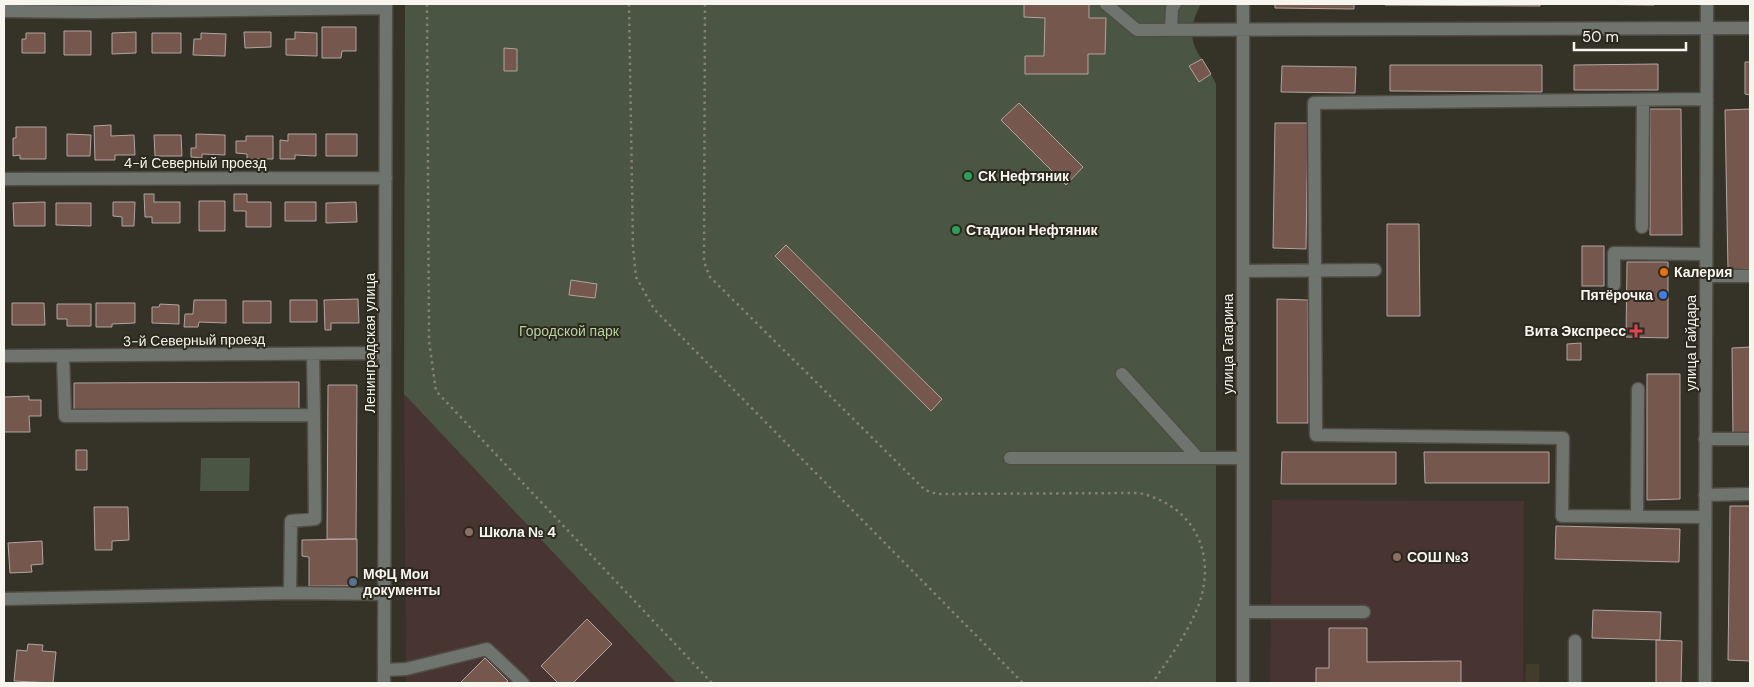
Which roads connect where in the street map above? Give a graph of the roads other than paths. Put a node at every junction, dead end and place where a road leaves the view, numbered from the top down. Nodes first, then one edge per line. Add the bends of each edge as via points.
1 (1106, 4) edge
2 (1175, 4) edge
3 (1243, 4) edge
4 (1706, 4) edge
5 (386, 6) edge
6 (4, 11) edge
7 (1707, 28) junction
8 (1750, 28) edge
9 (1170, 30) junction
10 (1243, 31) junction
11 (1706, 99) junction
12 (1643, 100) junction
13 (386, 178) junction
14 (4, 179) edge
15 (1642, 227) dead end
16 (1706, 254) junction
17 (1375, 270) dead end
18 (1243, 271) junction
19 (1315, 271) junction
20 (1706, 276) junction
21 (1750, 276) edge
22 (1614, 285) dead end
23 (385, 353) junction
24 (313, 354) junction
25 (4, 356) edge
26 (62, 357) junction
27 (1122, 374) dead end
28 (1638, 389) dead end
29 (314, 415) junction
30 (1750, 438) edge
31 (1706, 439) junction
32 (1010, 458) dead end
33 (1198, 458) junction
34 (1243, 458) junction
35 (1750, 494) edge
36 (1705, 495) junction
37 (1637, 516) junction
38 (1705, 517) junction
39 (290, 593) junction
40 (385, 594) junction
41 (4, 599) edge
42 (1243, 612) junction
43 (1364, 612) dead end
44 (1575, 641) dead end
45 (384, 677) edge
46 (523, 683) edge
47 (1243, 683) edge
48 (1575, 683) edge
49 (1705, 683) edge

1 - 9 street via 1137,30
2 - 9 street
3 - 10 street, улица Гагарина
4 - 7 street, улица Гайдара
5 - 6 street
5 - 13 street, Ленинградская улица
7 - 8 street
7 - 10 street
7 - 11 street, улица Гайдара
9 - 10 street
10 - 18 street, улица Гагарина
11 - 12 street
11 - 16 street, улица Гайдара
12 - 15 street
12 - 19 street via 1314,103
13 - 14 street, 4-й Северный проезд
13 - 23 street, Ленинградская улица
16 - 20 street, улица Гайдара
16 - 22 street via 1614,253
17 - 19 street
18 - 19 street
18 - 34 street, улица Гагарина
19 - 37 street via 1316,435 1563,438 1562,516
20 - 21 street
20 - 31 street, улица Гайдара
23 - 24 street, 3-й Северный проезд
23 - 40 street, Ленинградская улица
24 - 26 street, 3-й Северный проезд
24 - 29 street
25 - 26 street, 3-й Северный проезд
26 - 29 street via 65,416
27 - 33 street
28 - 37 street
29 - 39 street via 315,519 291,522
30 - 31 street
31 - 36 street, улица Гайдара
32 - 33 street
33 - 34 street
34 - 42 street, улица Гагарина
35 - 36 street
36 - 38 street, улица Гайдара
37 - 38 street
38 - 49 street, улица Гайдара
39 - 40 street
39 - 41 street
40 - 45 street, Ленинградская улица
42 - 43 street
42 - 47 street, улица Гагарина
44 - 48 street
45 - 46 street via 487,649

